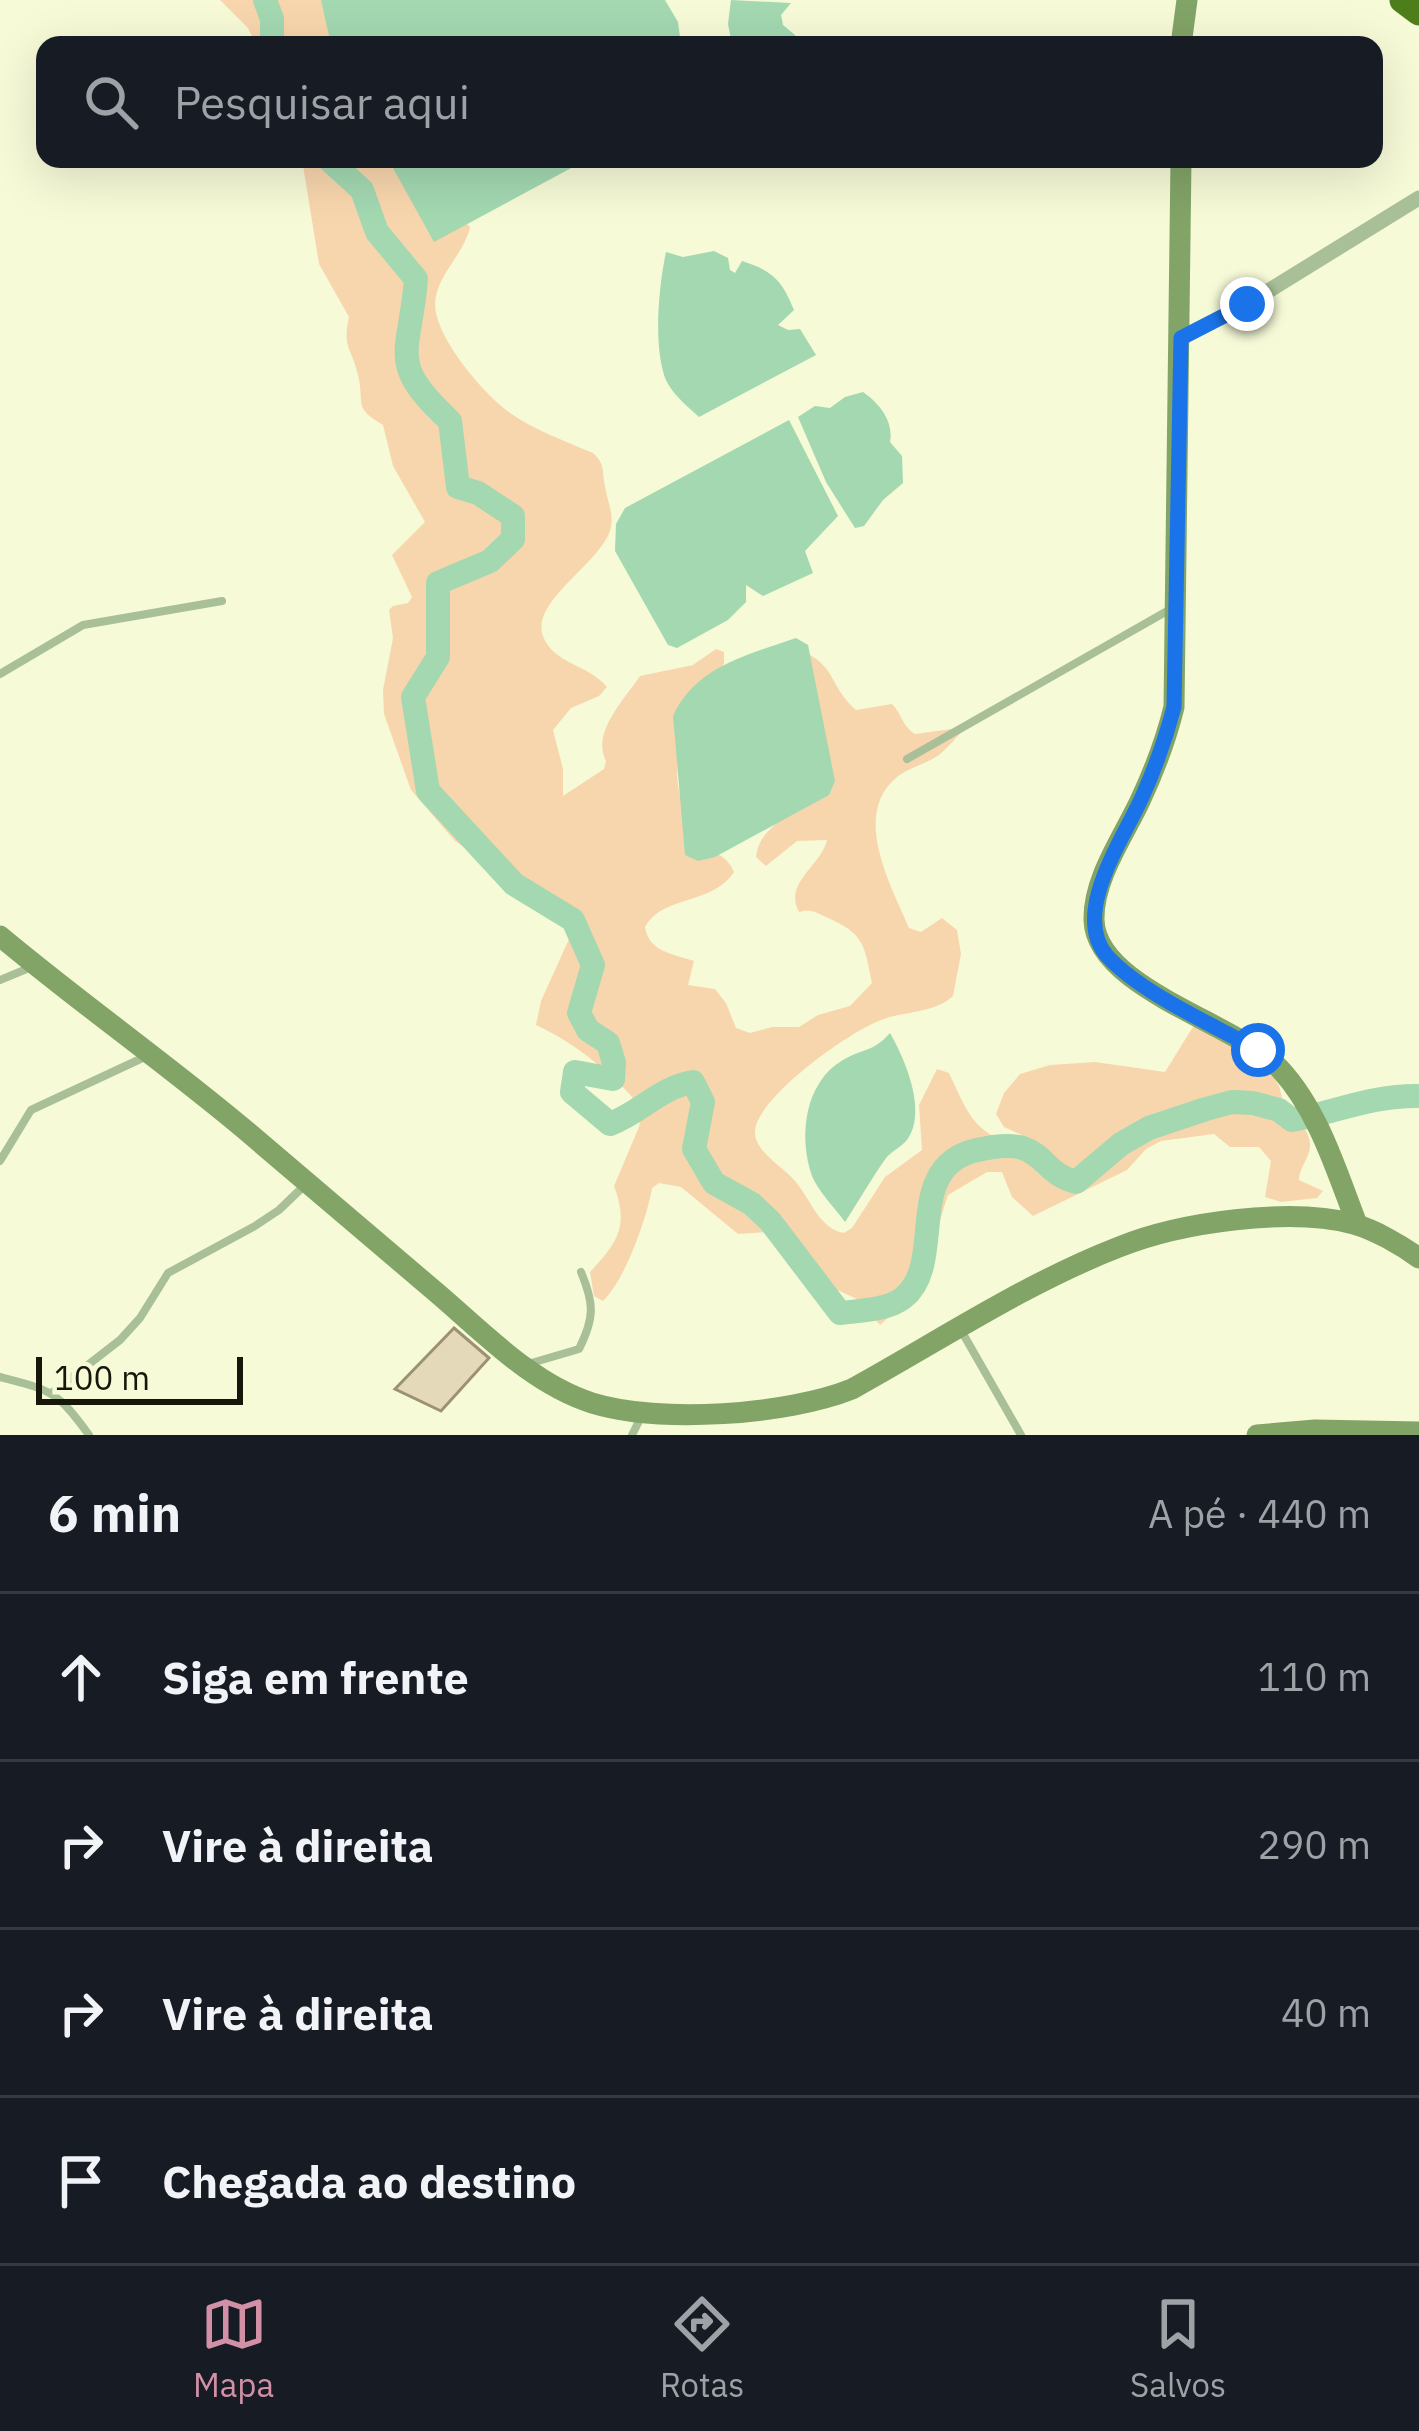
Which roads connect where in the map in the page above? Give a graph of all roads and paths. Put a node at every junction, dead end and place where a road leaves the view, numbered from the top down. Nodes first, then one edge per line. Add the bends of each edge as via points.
1 (1187, 0) edge
2 (1403, 0) edge
3 (1419, 12) edge
4 (1182, 36) edge
5 (1181, 168) edge
6 (1419, 198) edge
7 (1181, 338) junction
8 (222, 601) dead end
9 (1175, 607) junction
10 (0, 674) edge
11 (907, 759) dead end
12 (0, 936) edge
13 (35, 964) junction
14 (0, 980) edge
15 (150, 1054) junction
16 (0, 1161) edge
17 (307, 1183) junction
18 (1357, 1224) junction
19 (1419, 1258) edge
20 (581, 1272) dead end
21 (961, 1329) junction
22 (525, 1365) junction
23 (0, 1377) edge
24 (52, 1392) junction
25 (644, 1410) junction
26 (1419, 1432) edge
27 (89, 1435) edge
28 (632, 1435) edge
29 (1021, 1435) edge
30 (1257, 1435) edge

1 - 4 main road
2 - 3 highway
5 - 7 main road
6 - 7 street
7 - 9 main road
8 - 10 lane via 83,625
9 - 11 lane
9 - 18 main road via 1174,707 1098,889 1099,944 1146,986 1281,1070 1327,1145
12 - 13 main road
13 - 14 lane
13 - 15 main road
15 - 16 lane via 31,1110
15 - 17 main road
17 - 22 main road
17 - 24 lane via 267,1218 168,1273 120,1340
18 - 19 main road
18 - 21 main road via 1275,1218 1122,1245
20 - 22 lane via 593,1300 580,1349
21 - 25 main road via 818,1403
21 - 29 lane
22 - 25 main road via 594,1404
23 - 24 lane
24 - 27 lane
25 - 28 lane
26 - 30 main road

